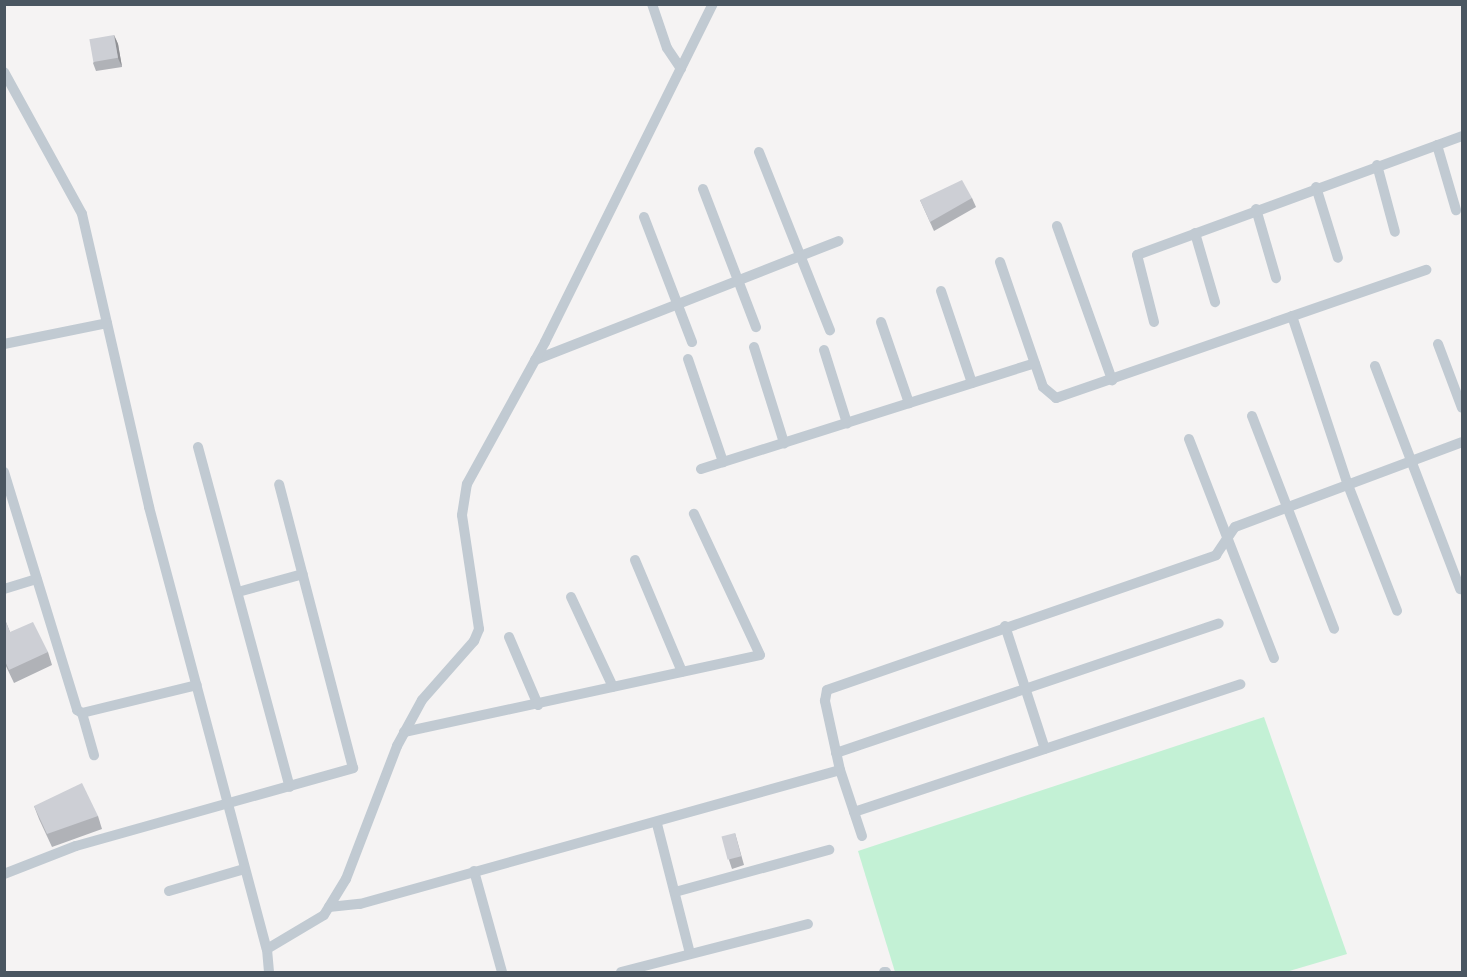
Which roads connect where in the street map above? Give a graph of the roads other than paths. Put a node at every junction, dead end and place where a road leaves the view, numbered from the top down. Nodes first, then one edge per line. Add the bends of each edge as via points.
1 (652, 4) edge
2 (713, 4) edge
3 (681, 69) junction
4 (4, 72) edge
5 (1462, 136) edge
6 (1437, 146) junction
7 (759, 152) dead end
8 (1377, 165) junction
9 (1316, 187) junction
10 (703, 189) dead end
11 (1257, 209) junction
12 (1456, 210) dead end
13 (644, 217) dead end
14 (1057, 226) dead end
15 (1395, 232) dead end
16 (1195, 233) junction
17 (838, 241) dead end
18 (800, 255) junction
19 (1338, 258) dead end
20 (1000, 262) dead end
21 (1426, 270) dead end
22 (1276, 278) dead end
23 (737, 280) junction
24 (941, 291) dead end
25 (1215, 302) dead end
26 (677, 303) junction
27 (1292, 316) junction
28 (881, 322) dead end
29 (1154, 322) dead end
30 (107, 323) junction
31 (756, 327) dead end
32 (830, 330) dead end
33 (692, 342) dead end
34 (4, 344) edge
35 (1438, 344) dead end
36 (754, 347) dead end
37 (824, 350) dead end
38 (688, 359) dead end
39 (535, 360) junction
40 (1035, 363) junction
41 (1374, 366) dead end
42 (1112, 380) junction
43 (972, 383) junction
44 (909, 403) junction
45 (1462, 408) edge
46 (1252, 416) dead end
47 (847, 423) junction
48 (1189, 440) dead end
49 (1462, 442) edge
50 (784, 443) junction
51 (198, 447) dead end
52 (1412, 461) junction
53 (723, 462) junction
54 (701, 469) dead end
55 (4, 472) edge
56 (279, 484) dead end
57 (1348, 484) junction
58 (1287, 507) junction
59 (694, 514) dead end
60 (1227, 535) junction
61 (635, 560) dead end
62 (303, 574) junction
63 (36, 579) junction
64 (4, 589) edge
65 (1460, 589) dead end
66 (238, 592) junction
67 (572, 597) dead end
68 (1397, 611) dead end
69 (1219, 622) dead end
70 (1005, 626) junction
71 (1334, 629) dead end
72 (509, 637) dead end
73 (1274, 658) dead end
74 (682, 672) junction
75 (1240, 684) dead end
76 (197, 685) junction
77 (613, 687) junction
78 (1025, 689) junction
79 (538, 705) junction
80 (82, 713) junction
81 (404, 732) junction
82 (1045, 748) junction
83 (836, 753) junction
84 (94, 755) dead end
85 (840, 770) junction
86 (290, 787) junction
87 (228, 802) junction
88 (854, 813) junction
89 (657, 824) junction
90 (862, 836) dead end
91 (830, 850) dead end
92 (244, 869) junction
93 (474, 871) junction
94 (4, 874) edge
95 (169, 891) dead end
96 (675, 892) junction
97 (329, 907) junction
98 (808, 924) dead end
99 (267, 950) junction
100 (690, 953) junction
101 (269, 972) edge
102 (502, 972) edge
103 (621, 972) edge

1 - 3 street via 667,48
2 - 3 street
3 - 39 street
4 - 30 street via 82,214
5 - 6 street
6 - 8 street
6 - 12 street
7 - 18 street
8 - 9 street
8 - 15 street
9 - 11 street
9 - 19 street
10 - 23 street
11 - 16 street
11 - 22 street
13 - 26 street
14 - 42 street
16 - 25 street
16 - 29 street via 1137,255
17 - 18 street
18 - 23 street
18 - 32 street
20 - 40 street
21 - 27 street
23 - 26 street
23 - 31 street
24 - 43 street
26 - 33 street
26 - 39 street
27 - 42 street
27 - 57 street
28 - 44 street
30 - 34 street
30 - 76 street via 149,507
35 - 45 street
36 - 50 street
37 - 47 street
38 - 53 street
39 - 81 street via 467,484 462,516 479,629 458,663 422,700
40 - 42 street via 1043,387 1056,398
40 - 43 street
41 - 52 street
43 - 44 street
44 - 47 street
46 - 58 street
47 - 50 street
48 - 60 street
49 - 52 street
50 - 53 street
51 - 66 street
52 - 57 street
52 - 65 street
53 - 54 street
55 - 63 street
56 - 62 street
57 - 58 street
57 - 68 street
58 - 60 street via 1235,526
58 - 71 street
59 - 74 street via 760,655
60 - 70 street via 1225,548 1216,555
60 - 73 street
61 - 74 street
62 - 66 street
62 - 86 street via 354,761 348,771
63 - 64 street
63 - 80 street via 74,704
66 - 86 street
67 - 77 street
69 - 78 street
70 - 78 street
70 - 83 street via 827,690 825,702
72 - 79 street
74 - 77 street
75 - 82 street
76 - 80 street
76 - 87 street
77 - 79 street
78 - 82 street
78 - 83 street
79 - 81 street
80 - 84 street
81 - 97 street via 346,879
82 - 88 street
83 - 85 street
85 - 88 street
85 - 89 street
86 - 87 street
87 - 92 street
87 - 94 street via 76,846
88 - 90 street
89 - 93 street
89 - 96 street
91 - 96 street
92 - 95 street
92 - 99 street
93 - 97 street via 351,906
93 - 102 street
96 - 100 street
97 - 99 street via 324,915
98 - 100 street
99 - 101 street
100 - 103 street

